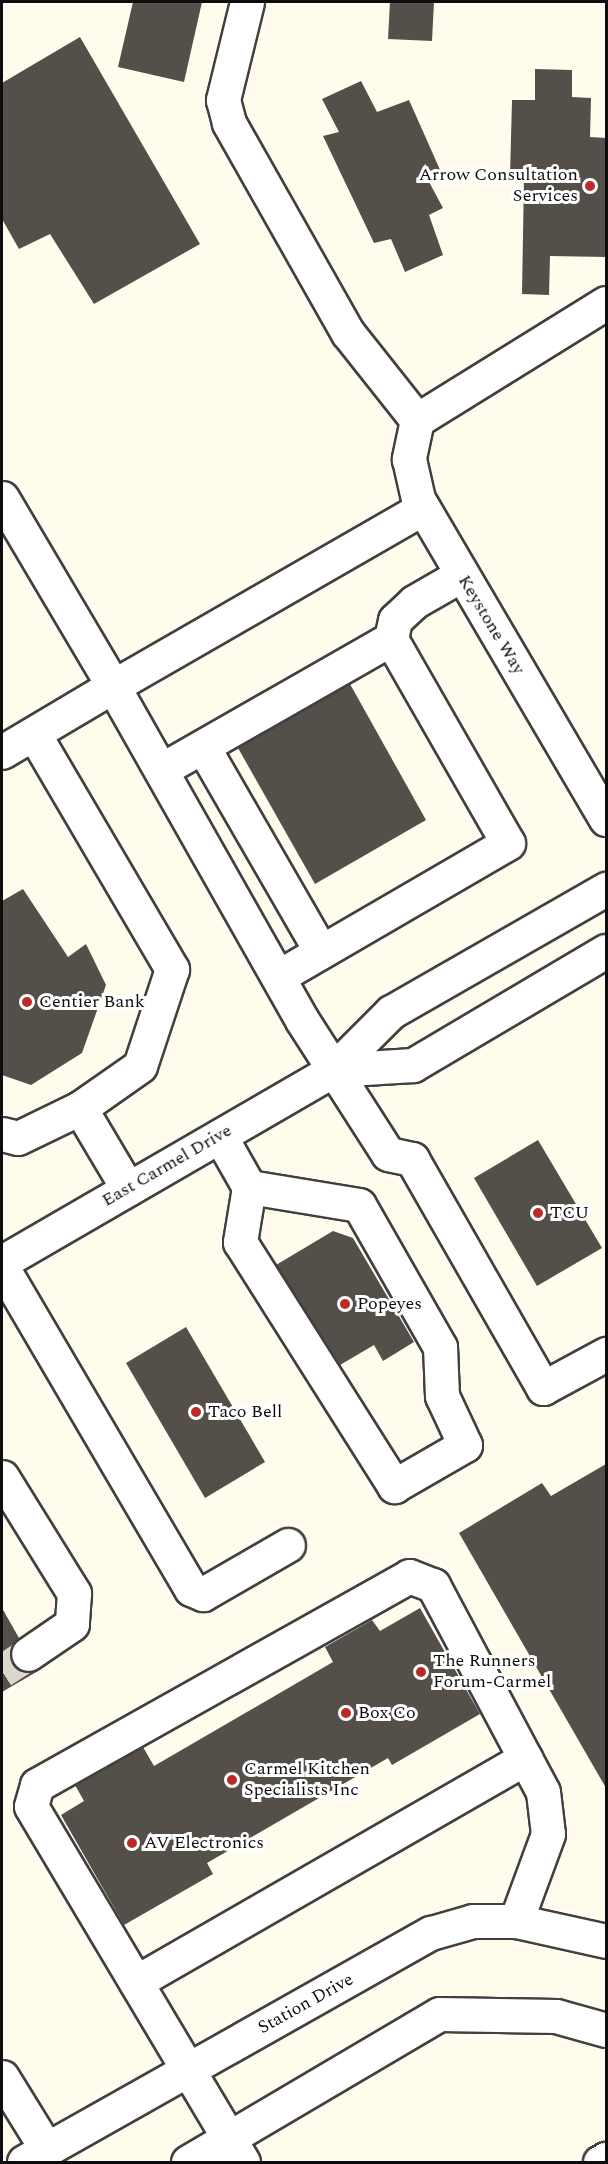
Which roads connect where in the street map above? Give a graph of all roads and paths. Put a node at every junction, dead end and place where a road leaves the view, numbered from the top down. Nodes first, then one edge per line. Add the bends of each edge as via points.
1 (247, 2) edge
2 (606, 303) edge
3 (417, 420) junction
4 (423, 508) junction
5 (5, 512) edge
6 (461, 575) junction
7 (391, 639) junction
8 (113, 686) junction
9 (34, 734) junction
10 (203, 747) junction
11 (2, 752) edge
12 (161, 771) junction
13 (606, 819) edge
14 (606, 889) edge
15 (321, 951) junction
16 (606, 951) edge
17 (278, 977) junction
18 (333, 1070) junction
19 (80, 1108) junction
20 (2, 1134) edge
21 (220, 1136) junction
22 (249, 1187) junction
23 (128, 1190) junction
24 (2, 1262) edge
25 (2, 1267) edge
26 (606, 1354) edge
27 (2, 1477) edge
28 (288, 1545) dead end
29 (28, 1654) tunnel mouth
30 (525, 1758) junction
31 (516, 1921) junction
32 (606, 1941) edge
33 (136, 1982) junction
34 (606, 2030) edge
35 (189, 2070) junction
36 (2, 2077) edge
37 (236, 2150) edge
38 (36, 2156) edge
39 (606, 2159) edge
40 (188, 2163) edge
41 (600, 2163) edge

1 - 3 street via 223,100 229,123 348,333
2 - 3 street
3 - 4 street, Keystone Way via 409,459
4 - 6 street, Keystone Way
4 - 8 street
5 - 8 street
6 - 7 street via 414,602 395,620
6 - 13 street, Keystone Way
7 - 10 street
7 - 15 street via 508,843
8 - 9 street
8 - 12 street
9 - 11 street
9 - 19 street via 172,969 141,1066
10 - 12 street
10 - 15 street
12 - 17 street
14 - 18 street, East Carmel Drive via 391,1012
15 - 17 street
16 - 18 street, East Carmel Drive via 413,1065
17 - 18 street
18 - 21 street, East Carmel Drive
18 - 26 street via 388,1154 412,1159 543,1388
19 - 20 street via 18,1138
19 - 23 street
21 - 22 street
21 - 23 street, East Carmel Drive
22 - 22 street via 240,1242 394,1486 465,1445 442,1396 440,1347 359,1205
23 - 24 street, East Carmel Drive
25 - 28 street via 190,1589 203,1594
27 - 29 street via 74,1593 72,1624
30 - 31 street via 543,1792 548,1833
30 - 33 street
30 - 33 street via 433,1585 409,1576 37,1785 31,1806
31 - 32 street, Station Drive
31 - 35 street, Station Drive via 473,1921 431,1933
33 - 35 street
34 - 37 street via 556,2016 439,2013
35 - 37 street
35 - 38 street, Station Drive
36 - 38 street
37 - 40 street
39 - 41 street

